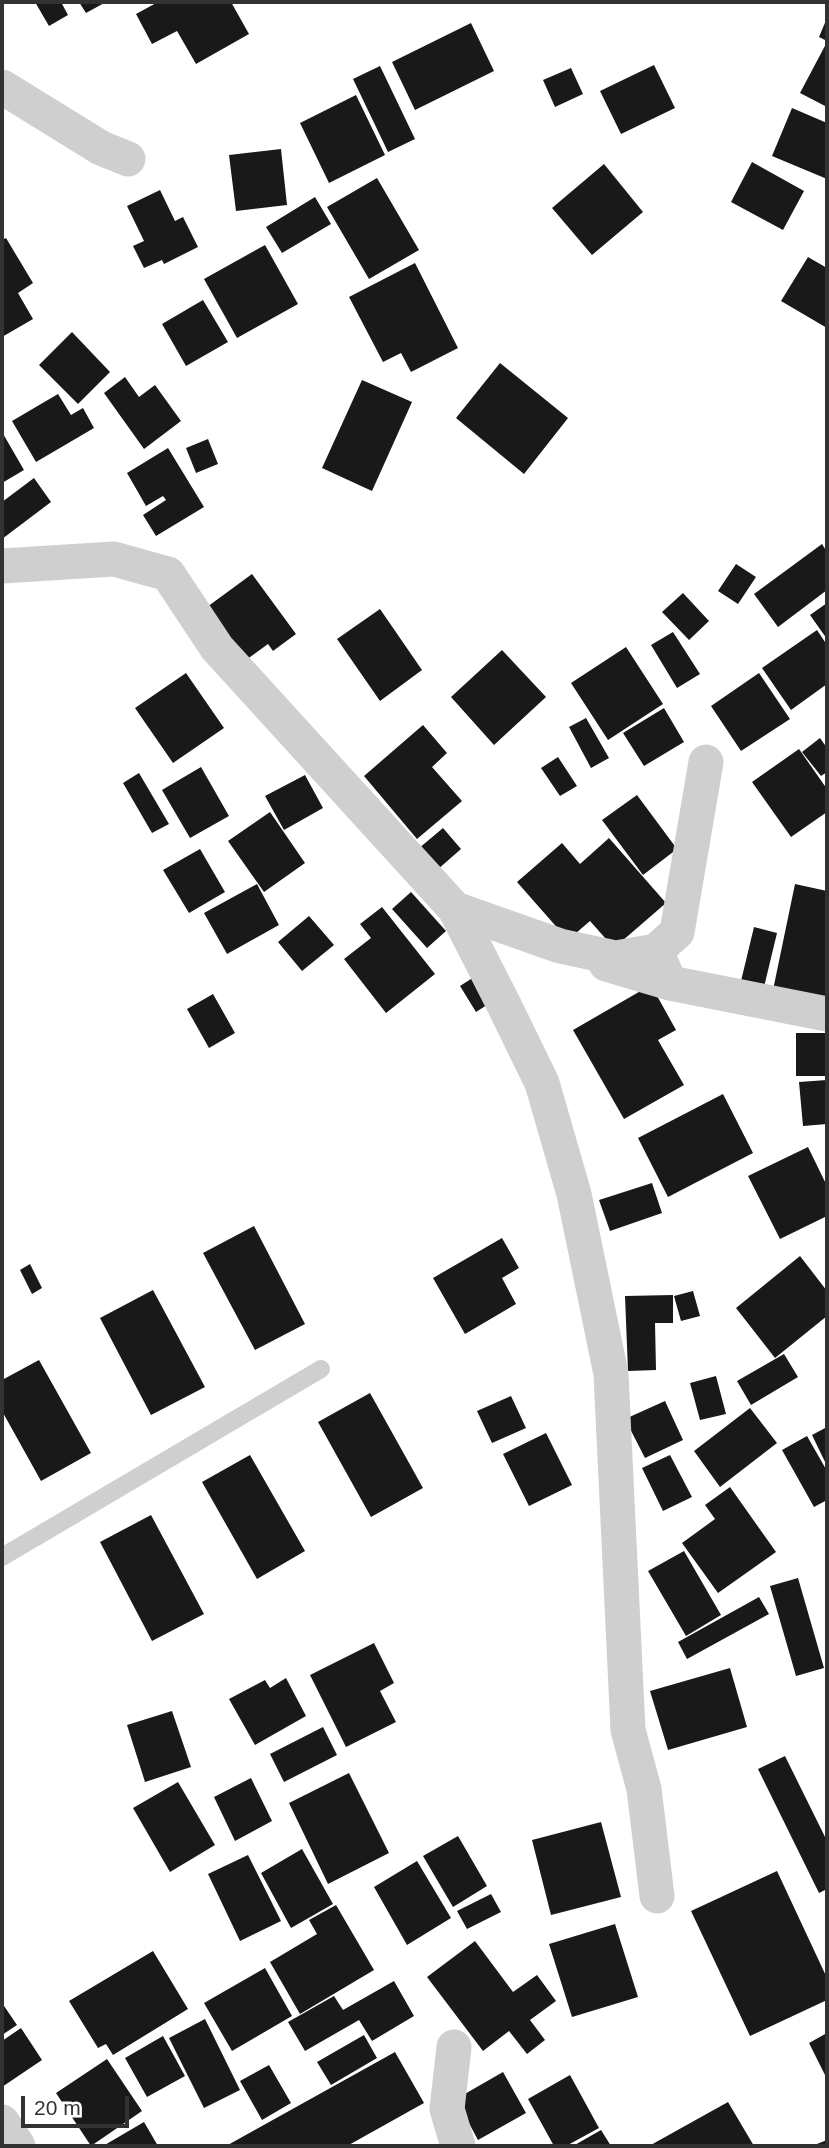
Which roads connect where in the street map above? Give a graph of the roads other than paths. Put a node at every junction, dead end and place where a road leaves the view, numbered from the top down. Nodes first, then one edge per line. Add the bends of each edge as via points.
1 (2, 87) edge
2 (128, 159) dead end
3 (2, 566) edge
4 (706, 762) dead end
5 (455, 909) junction
6 (656, 951) junction
7 (670, 983) junction
8 (827, 1014) edge
9 (321, 1369) dead end
10 (2, 1557) edge
11 (657, 1896) dead end
12 (454, 2047) dead end
13 (2, 2122) edge
14 (18, 2146) edge
15 (458, 2146) edge

1 - 2 street via 101,148
3 - 5 street via 114,559 167,574 217,648
4 - 6 street via 677,932
5 - 6 street via 560,946 616,958
5 - 7 street via 497,930
5 - 11 street via 542,1083 574,1194 601,1323 611,1374 628,1730 644,1789
6 - 7 street
7 - 8 street
9 - 10 lane
12 - 15 street via 447,2109
13 - 14 street

